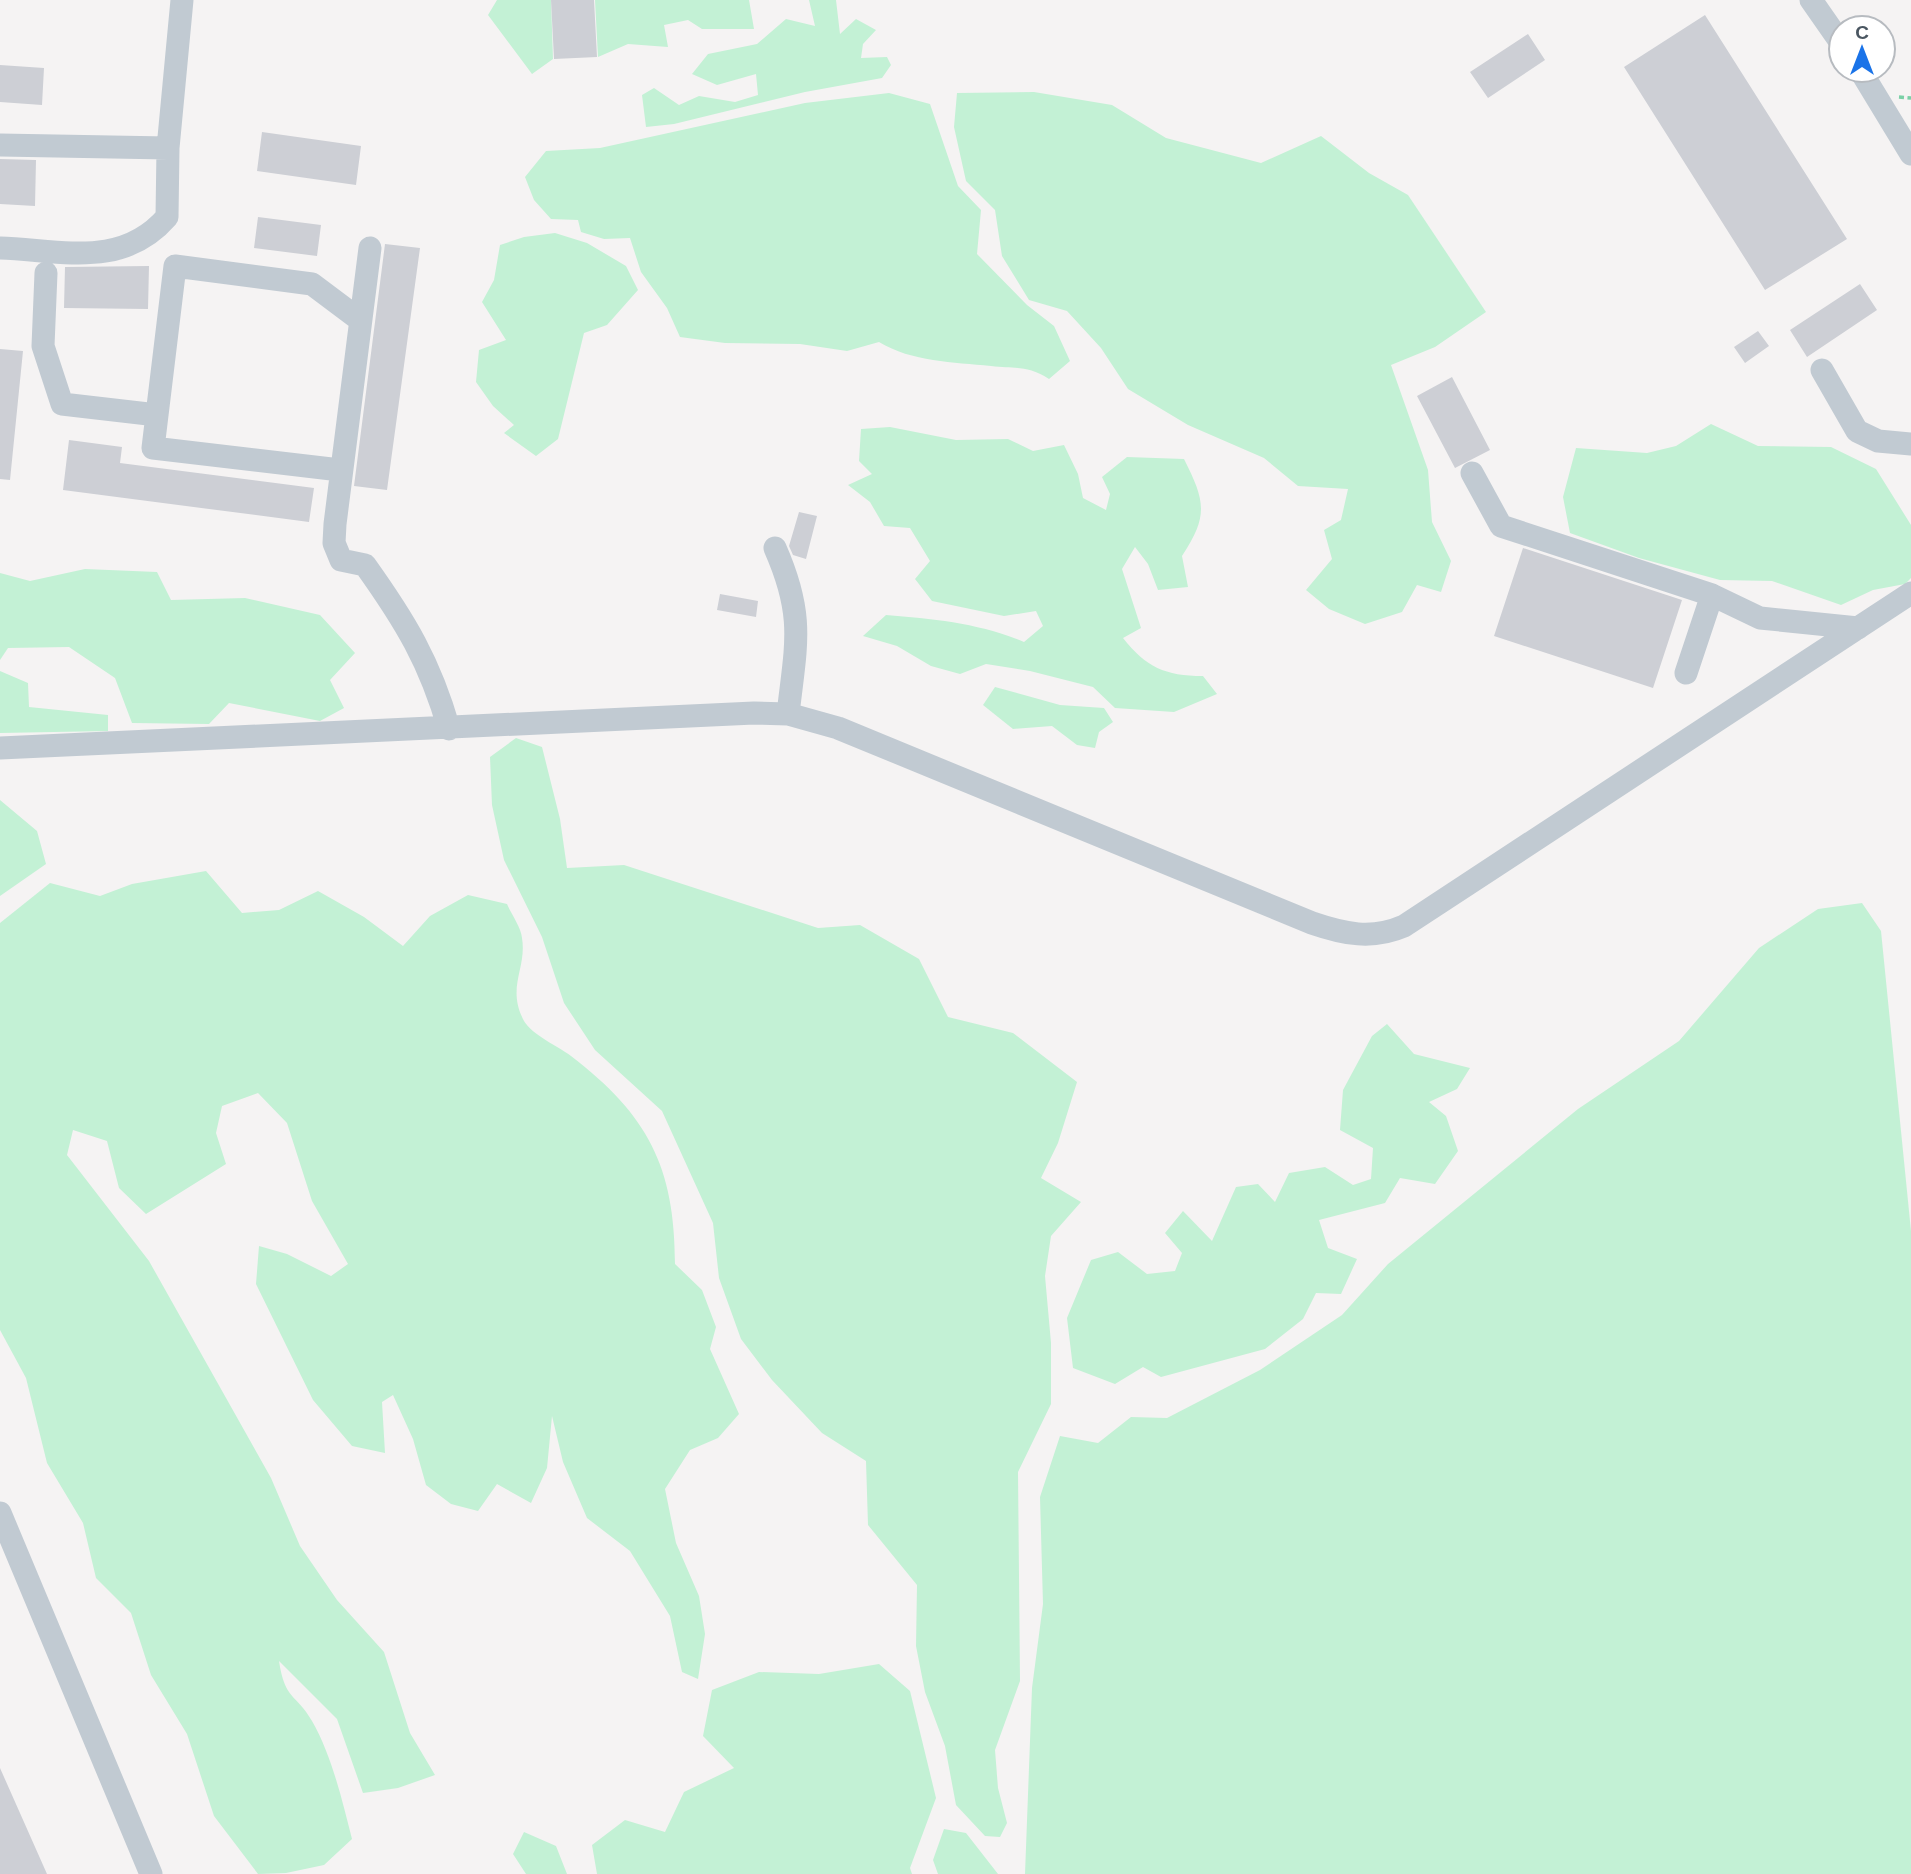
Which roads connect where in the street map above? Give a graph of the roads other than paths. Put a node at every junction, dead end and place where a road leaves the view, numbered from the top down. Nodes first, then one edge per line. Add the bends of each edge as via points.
1 (182, 0) edge
2 (1811, 0) edge
3 (1827, 23) edge
4 (1868, 84) edge
5 (0, 145) edge
6 (168, 148) junction
7 (1911, 154) edge
8 (0, 248) edge
9 (370, 248) dead end
10 (46, 273) dead end
11 (360, 320) junction
12 (1822, 370) dead end
13 (157, 415) junction
14 (1911, 444) edge
15 (340, 471) junction
16 (1472, 473) dead end
17 (775, 548) dead end
18 (1911, 593) edge
19 (1712, 595) junction
20 (1858, 628) junction
21 (1686, 673) dead end
22 (788, 714) junction
23 (449, 729) junction
24 (0, 748) edge
25 (0, 1513) edge
26 (151, 1874) edge

1 - 6 street
2 - 3 street
4 - 7 street
5 - 6 street
6 - 8 street via 167,217 151,236 116,251
9 - 11 street
10 - 13 street via 43,346 62,404
11 - 13 street via 312,284 176,266
11 - 15 street
12 - 14 street via 1857,431 1878,441
13 - 15 street via 153,448
15 - 23 street via 334,543 341,561 365,565 393,604 421,650
16 - 19 street via 1501,526
17 - 22 street via 791,585 798,627
18 - 20 street
19 - 20 street via 1760,618
19 - 21 street
20 - 22 street via 1404,926 1369,936 1312,923 838,728
22 - 23 street
23 - 24 street
25 - 26 street

